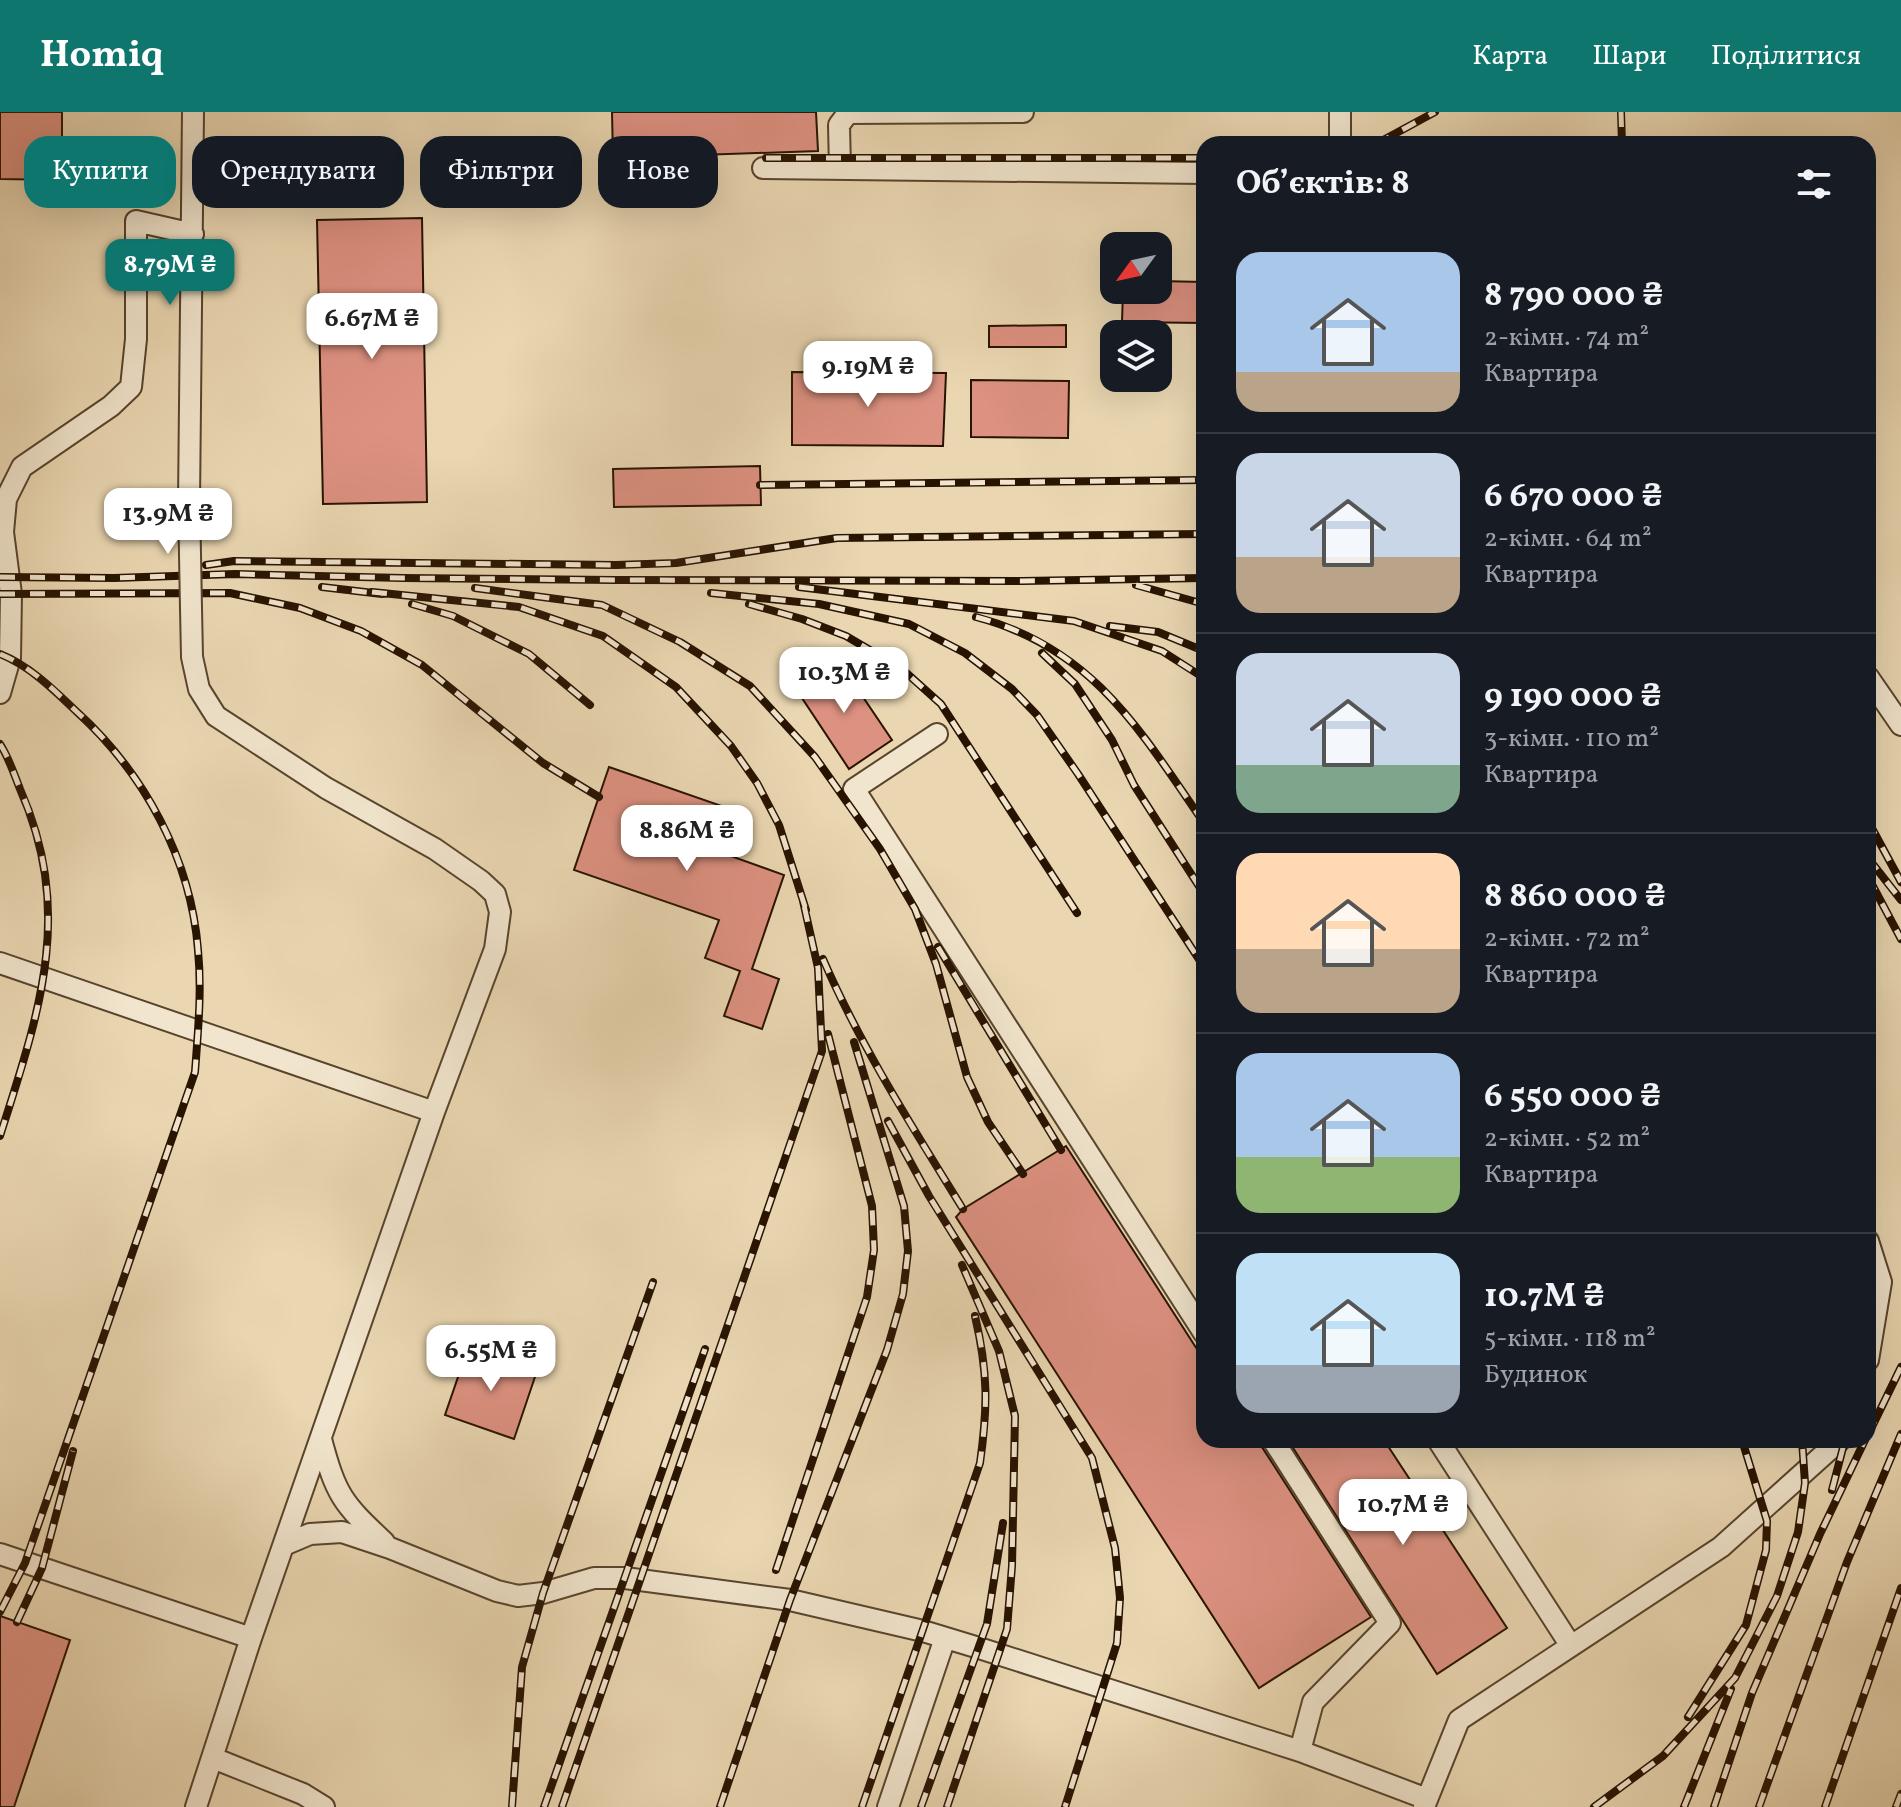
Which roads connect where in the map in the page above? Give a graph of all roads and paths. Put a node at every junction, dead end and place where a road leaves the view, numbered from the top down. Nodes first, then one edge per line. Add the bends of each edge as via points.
1 (193, 112) edge
2 (888, 112) edge
3 (1023, 112) edge
4 (1340, 112) edge
5 (1340, 136) edge
6 (763, 168) dead end
7 (840, 169) junction
8 (1196, 173) edge
9 (193, 234) junction
10 (1876, 689) edge
11 (0, 693) edge
12 (1901, 725) edge
13 (937, 734) dead end
14 (0, 963) edge
15 (434, 1112) junction
16 (1876, 1266) edge
17 (1876, 1312) edge
18 (1196, 1321) edge
19 (321, 1439) junction
20 (1278, 1448) edge
21 (1443, 1448) edge
22 (1831, 1448) edge
23 (284, 1545) junction
24 (390, 1548) junction
25 (0, 1554) edge
26 (251, 1638) junction
27 (945, 1638) junction
28 (1571, 1646) junction
29 (1300, 1751) junction
30 (213, 1758) junction
31 (1425, 1803) edge
32 (196, 1807) edge
33 (324, 1807) edge
34 (888, 1807) edge

1 - 9 street
2 - 3 street
2 - 7 street via 848,113 839,125
4 - 5 street
6 - 7 street
7 - 8 street
9 - 11 street via 136,221 131,387 22,467 6,499 10,658
9 - 15 street, bridge via 189,502 192,657 199,689 216,716 326,788 435,849 495,894 500,912 495,949
10 - 12 street
13 - 18 street via 854,789
14 - 15 street
15 - 19 street
16 - 17 street via 1881,1282
19 - 23 street
19 - 24 street via 342,1500
20 - 29 street via 1390,1623 1313,1702
21 - 28 street
22 - 28 street via 1721,1547
23 - 24 street via 310,1534 342,1532
23 - 26 street
24 - 27 street via 518,1596 594,1578 625,1578 790,1600
25 - 26 street
26 - 30 street
27 - 29 street
27 - 34 street
28 - 31 street via 1459,1720
29 - 31 street
30 - 32 street
30 - 33 street

